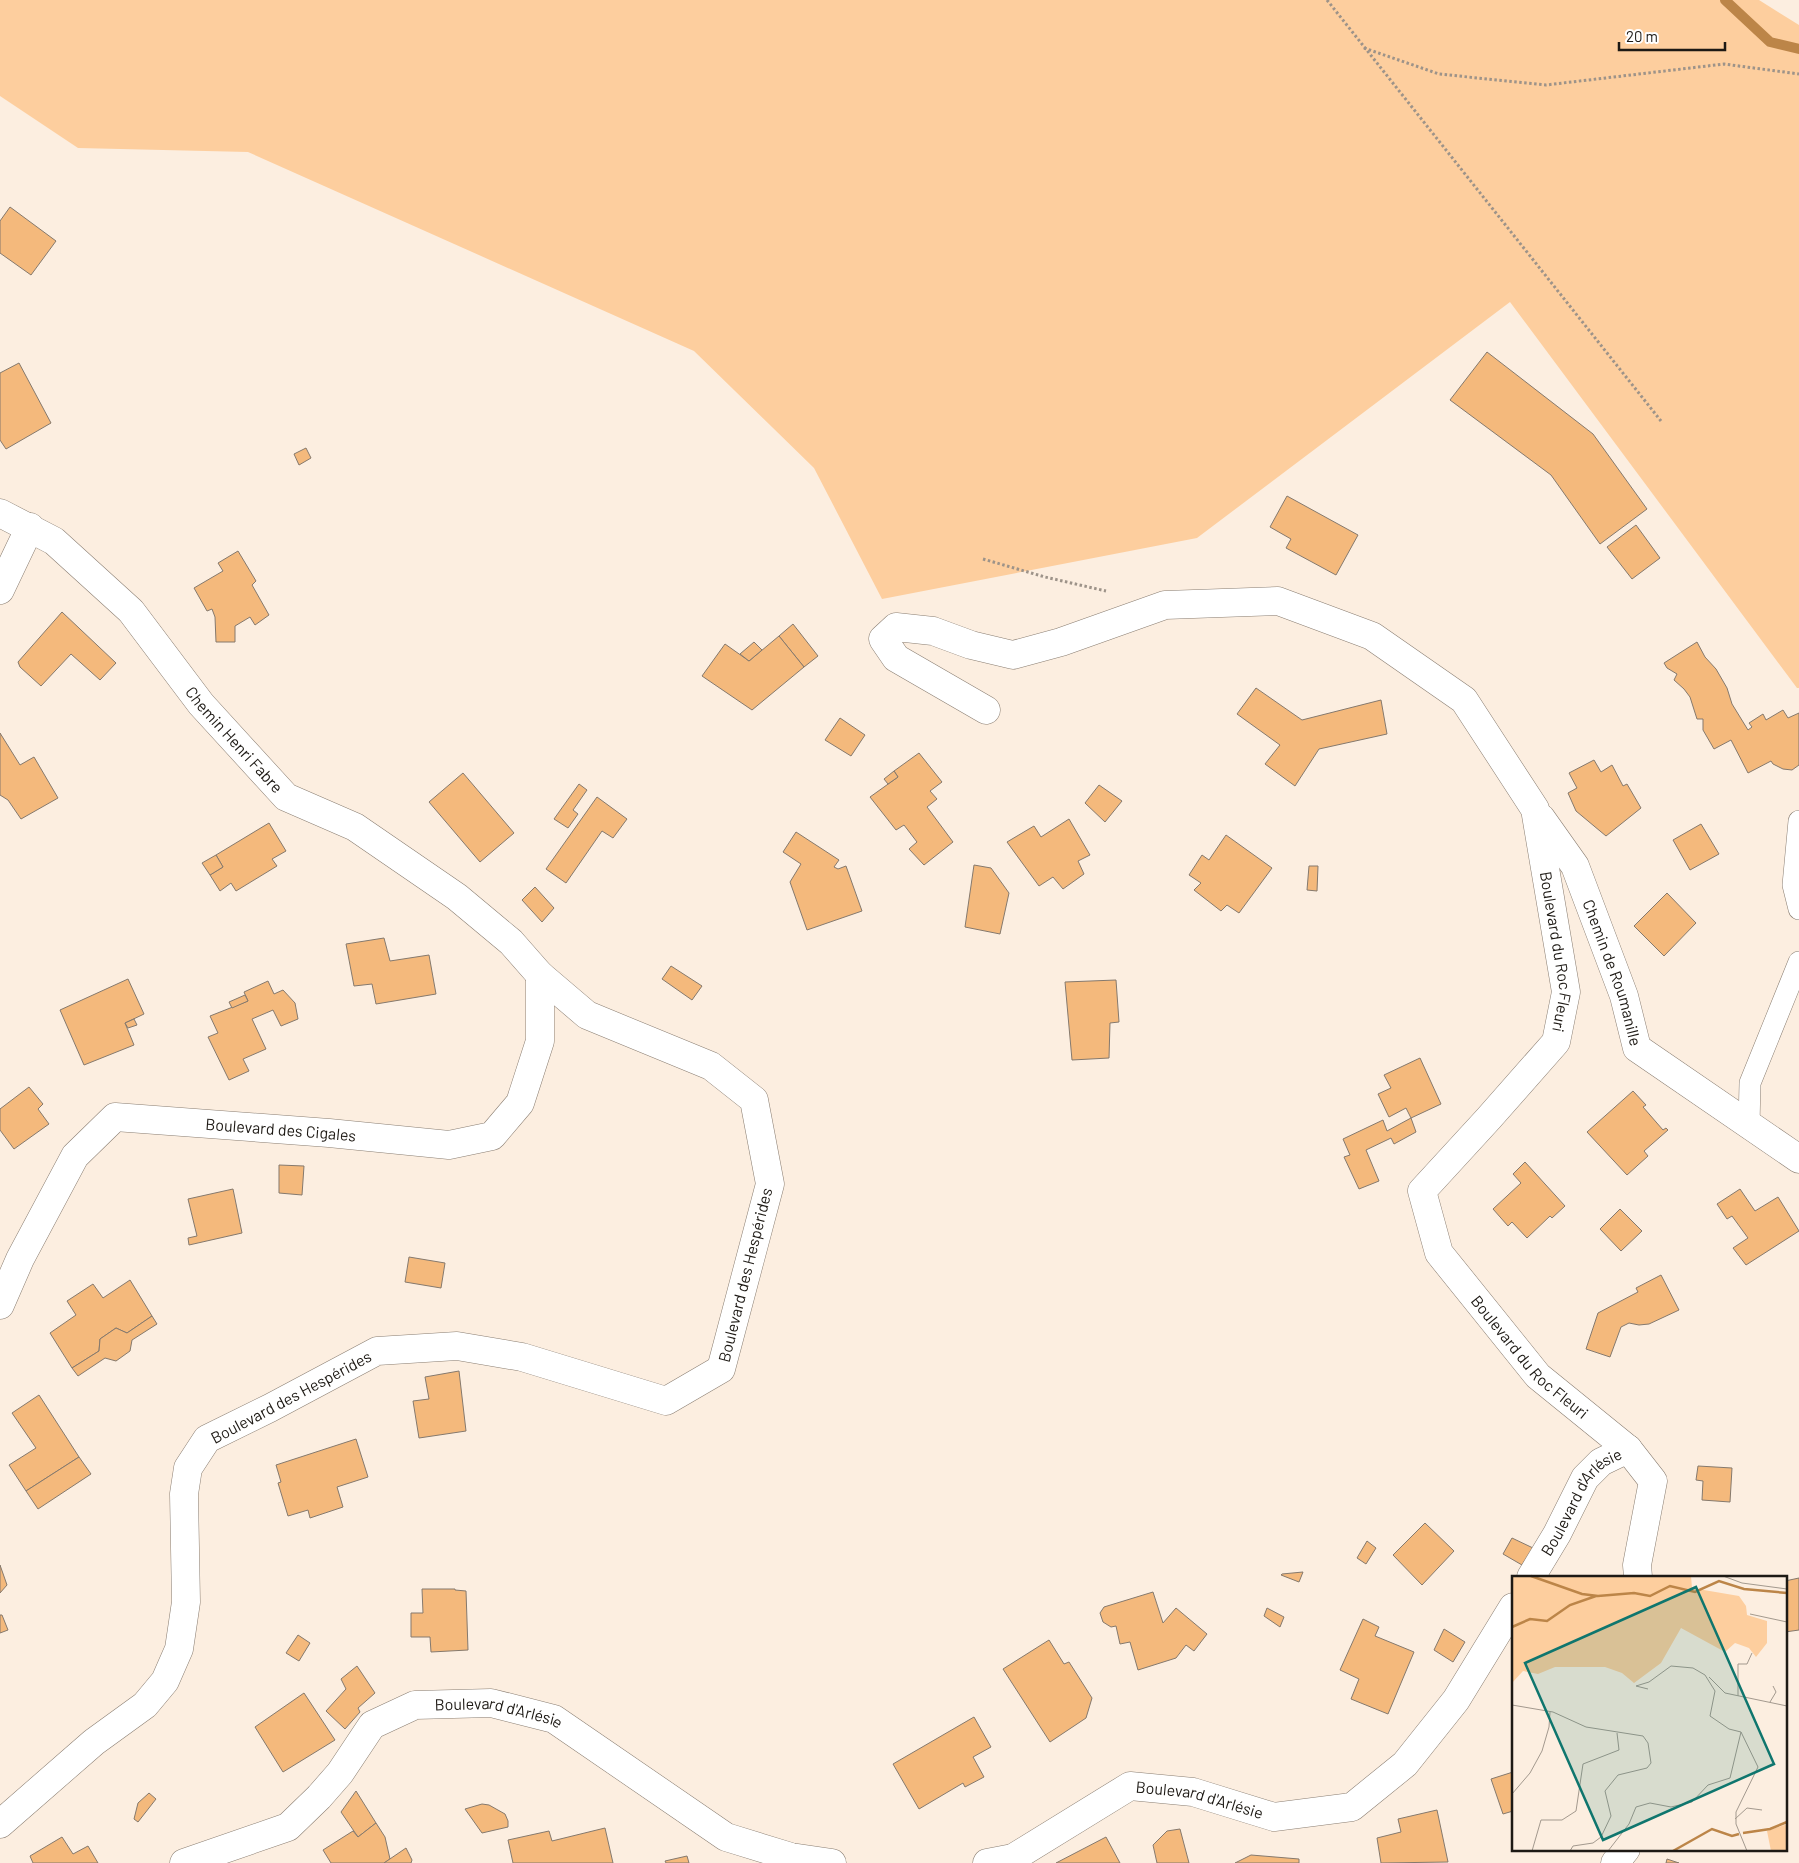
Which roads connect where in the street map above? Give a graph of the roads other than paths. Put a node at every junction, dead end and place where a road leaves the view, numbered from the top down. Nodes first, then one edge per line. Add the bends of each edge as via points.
1 (0, 513) edge
2 (30, 527) junction
3 (0, 590) edge
4 (986, 710) dead end
5 (1535, 809) junction
6 (1799, 821) edge
7 (1799, 909) edge
8 (1799, 962) edge
9 (540, 975) junction
10 (1749, 1125) junction
11 (1799, 1159) edge
12 (0, 1305) edge
13 (1628, 1449) junction
14 (1532, 1576) edge
15 (1638, 1576) edge
16 (1512, 1609) edge
17 (0, 1824) edge
18 (1625, 1850) edge
19 (184, 1863) edge
20 (832, 1863) edge
21 (987, 1863) edge
22 (1615, 1863) edge

1 - 2 street, Chemin Henri Fabre
2 - 3 street
2 - 9 street, Chemin Henri Fabre via 54,541 131,611 201,704 286,797 355,828 458,897 511,942
4 - 5 street, Boulevard du Roc Fleuri via 896,658 883,639 896,626 933,631 1013,655 1061,642 1165,605 1278,601 1372,636 1464,700
5 - 10 street, Chemin de Roumanille via 1574,866 1624,996 1637,1048
5 - 13 street, Boulevard du Roc Fleuri via 1566,992 1556,1042 1422,1191 1439,1253 1538,1376
6 - 7 lane via 1793,885
8 - 10 lane via 1750,1083
9 - 12 street, Boulevard des Cigales via 540,1042 520,1103 492,1136 450,1145 115,1117 75,1156 20,1259
9 - 17 street, Boulevard des Hespérides via 587,1015 711,1066 754,1100 770,1184 721,1369 666,1401 522,1357 457,1346 377,1351 207,1438 188,1468 186,1477 186,1602 179,1649 165,1681 145,1705 94,1742
10 - 11 street, Chemin de Roumanille
13 - 14 street, Boulevard d'Arlésie via 1601,1462 1585,1478
13 - 15 street, Boulevard d'Arlésie via 1653,1481 1637,1565
16 - 21 street, Boulevard d'Arlésie via 1456,1700 1405,1764 1352,1807 1274,1818 1193,1792 1130,1786 1013,1858
18 - 22 street
19 - 20 street, Boulevard d'Arlésie via 288,1827 340,1773 372,1725 415,1705 491,1702 554,1719 726,1837 791,1857

